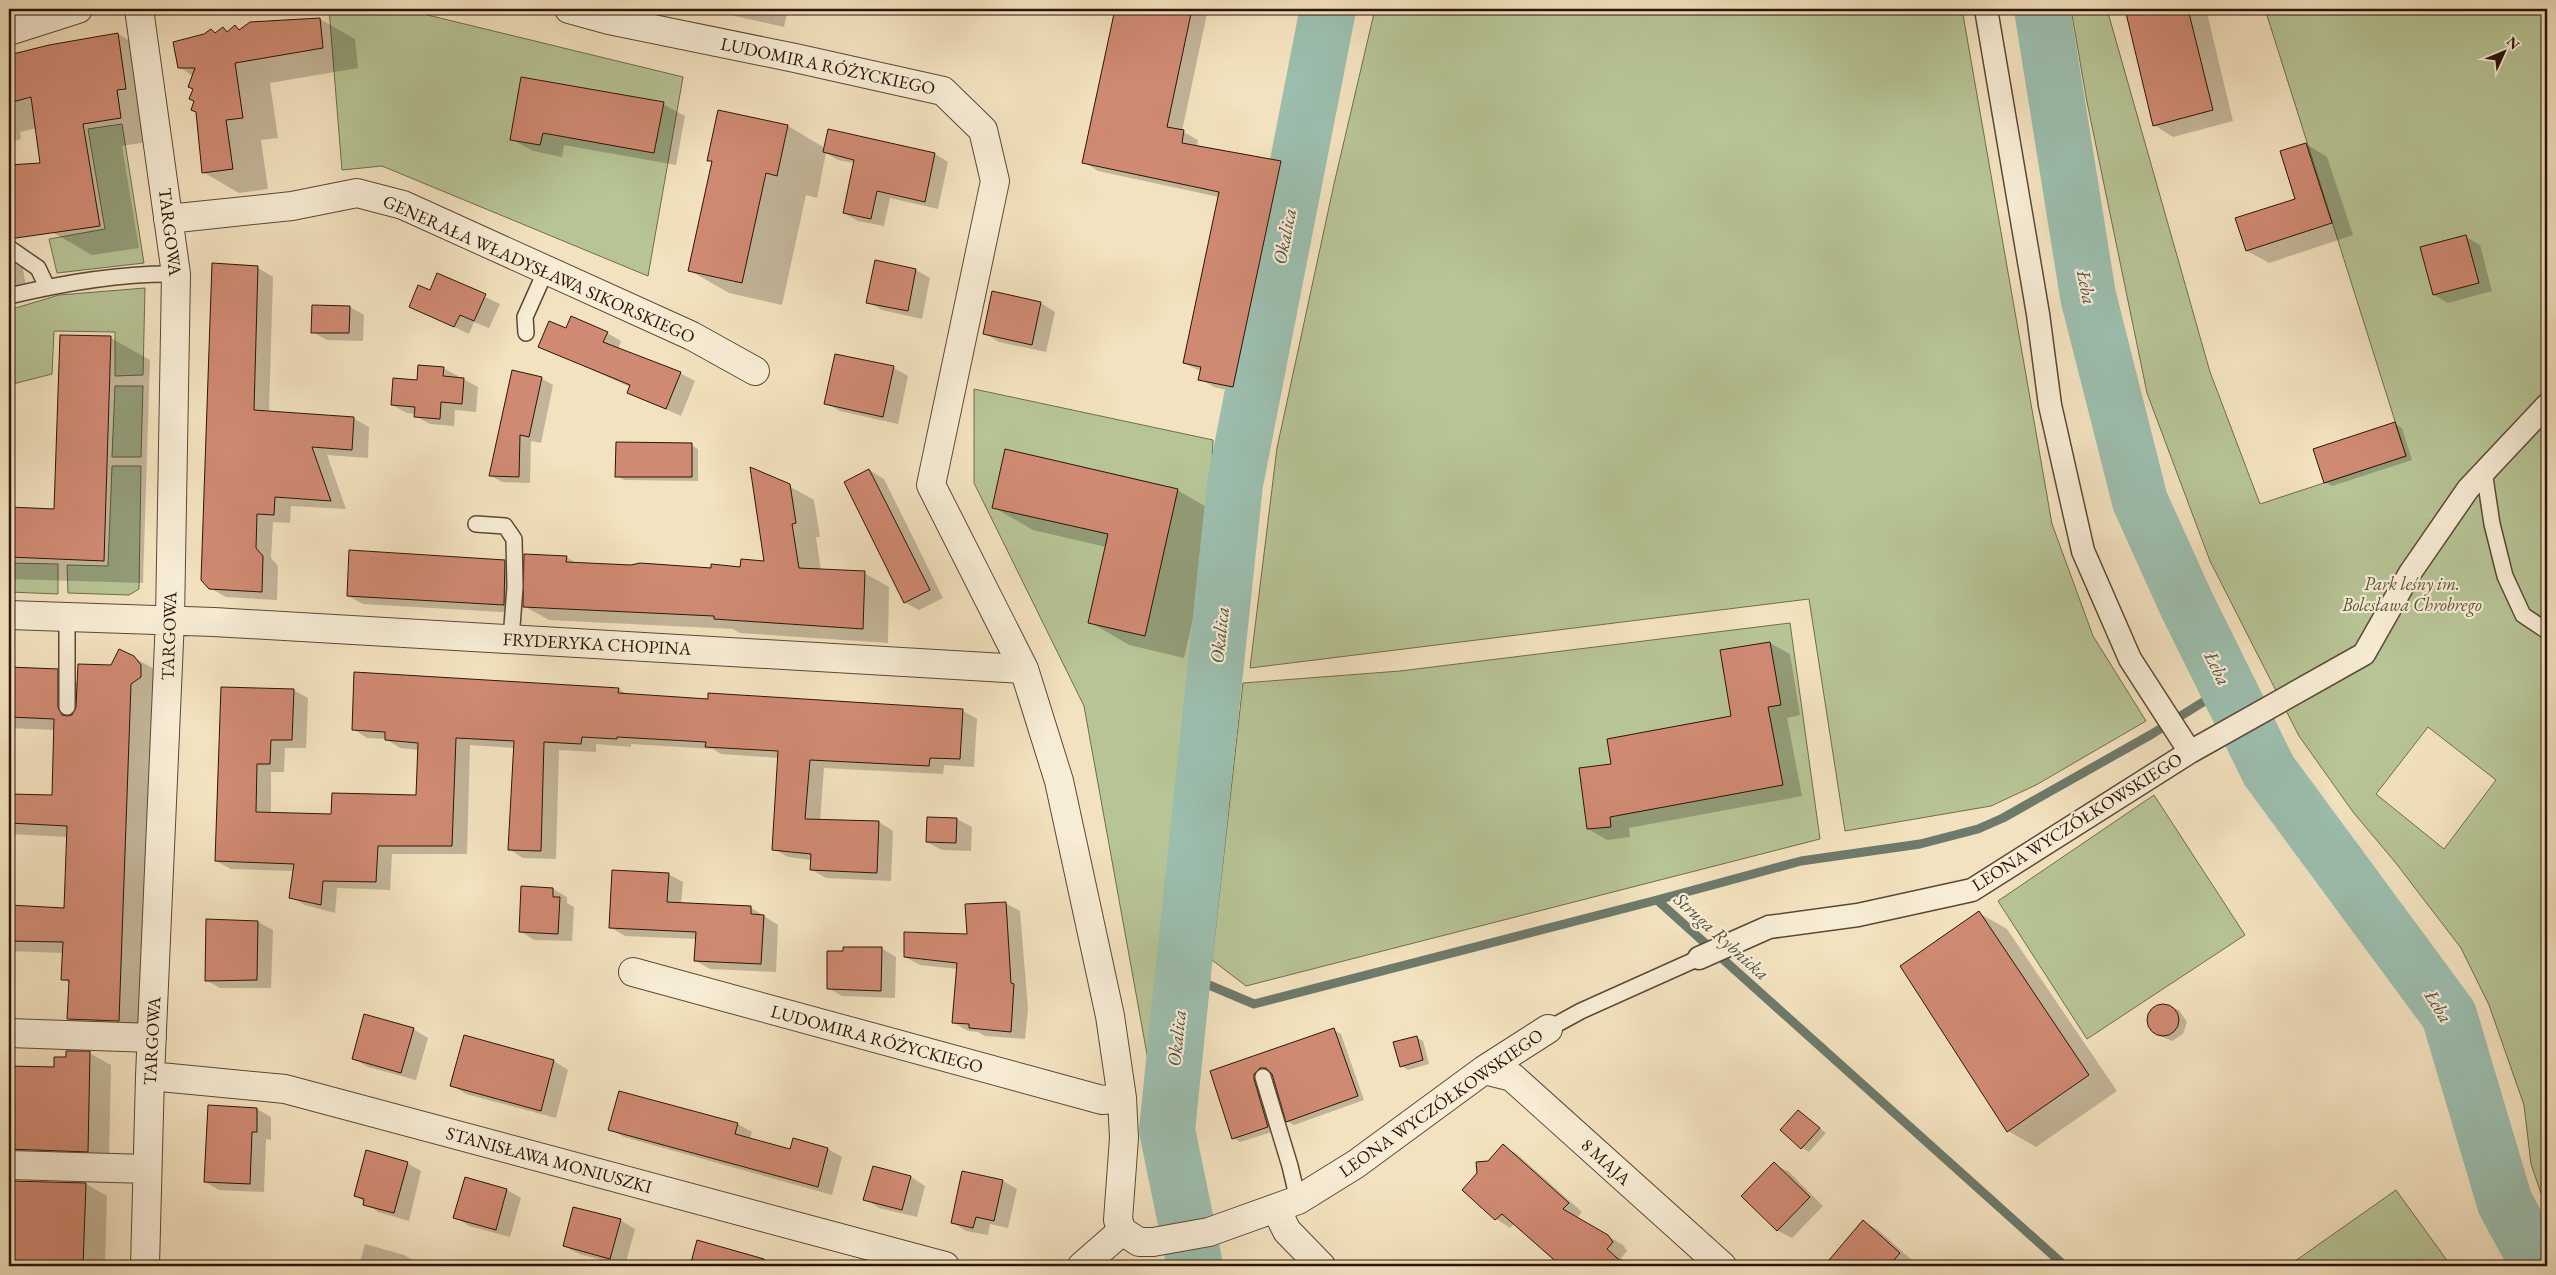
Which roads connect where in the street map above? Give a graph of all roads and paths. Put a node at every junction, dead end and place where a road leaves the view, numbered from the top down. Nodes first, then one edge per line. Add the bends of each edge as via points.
1 (78, 9) edge
2 (138, 9) edge
3 (569, 9) edge
4 (1986, 9) edge
5 (610, 14) edge
6 (9, 31) edge
7 (168, 219) junction
8 (9, 248) edge
9 (546, 270) junction
10 (176, 274) junction
11 (47, 287) junction
12 (9, 296) edge
13 (526, 333) dead end
14 (755, 370) dead end
15 (2547, 405) edge
16 (2484, 471) junction
17 (476, 524) dead end
18 (9, 615) edge
19 (67, 616) junction
20 (170, 620) junction
21 (2547, 631) edge
22 (511, 639) junction
23 (1024, 669) junction
24 (67, 707) dead end
25 (2190, 752) junction
26 (1699, 958) joint
27 (633, 972) dead end
28 (1548, 1029) joint
29 (9, 1033) edge
30 (152, 1038) junction
31 (1484, 1070) junction
32 (150, 1076) junction
33 (1263, 1077) dead end
34 (1122, 1098) junction
35 (9, 1165) edge
36 (147, 1169) junction
37 (1287, 1204) junction
38 (1122, 1231) junction
39 (144, 1266) edge
40 (944, 1266) edge
41 (1082, 1266) edge
42 (1321, 1266) edge
43 (1722, 1266) edge

1 - 6 street
2 - 7 street, TARGOWA
3 - 5 street, LUDOMIRA RÓŻYCKIEGO
4 - 25 street via 2038,314 2050,405 2083,552 2130,659
5 - 23 street, LUDOMIRA RÓŻYCKIEGO via 943,91 983,130 995,181 930,485
7 - 9 street, GENERAŁA WŁADYSŁAWA SIKORSKIEGO via 292,206 357,193 403,205
7 - 10 street, TARGOWA
8 - 11 lane via 38,268
9 - 13 lane via 526,317
9 - 14 street, GENERAŁA WŁADYSŁAWA SIKORSKIEGO via 692,336
10 - 11 lane
10 - 20 street, TARGOWA
11 - 12 lane
15 - 16 street, LEONA WYCZÓŁKOWSKIEGO
16 - 21 lane via 2492,524 2505,576 2523,615
16 - 25 street, LEONA WYCZÓŁKOWSKIEGO via 2410,572 2364,654
17 - 22 lane via 505,526 514,539
18 - 19 street, FRYDERYKA CHOPINA
19 - 20 street, FRYDERYKA CHOPINA
19 - 24 lane
20 - 22 street, FRYDERYKA CHOPINA
20 - 30 street, TARGOWA
22 - 23 street, FRYDERYKA CHOPINA
23 - 34 street via 1059,781 1110,1016
25 - 26 street, LEONA WYCZÓŁKOWSKIEGO via 1972,890 1858,914 1769,927
26 - 28 lane, LEONA WYCZÓŁKOWSKIEGO
27 - 34 street, LUDOMIRA RÓŻYCKIEGO via 1102,1100
28 - 31 street, LEONA WYCZÓŁKOWSKIEGO
29 - 30 street
30 - 32 street, TARGOWA
31 - 37 street, LEONA WYCZÓŁKOWSKIEGO via 1356,1164
31 - 43 street, 8 MAJA via 1512,1077
32 - 36 street, TARGOWA
32 - 40 street, STANISŁAWA MONIUSZKI via 286,1089
33 - 37 lane via 1290,1166
34 - 38 street via 1124,1138 1118,1220
35 - 36 street
36 - 39 street, TARGOWA
37 - 38 street, LEONA WYCZÓŁKOWSKIEGO via 1209,1232 1168,1240 1139,1242
37 - 42 street via 1287,1231
38 - 41 street

